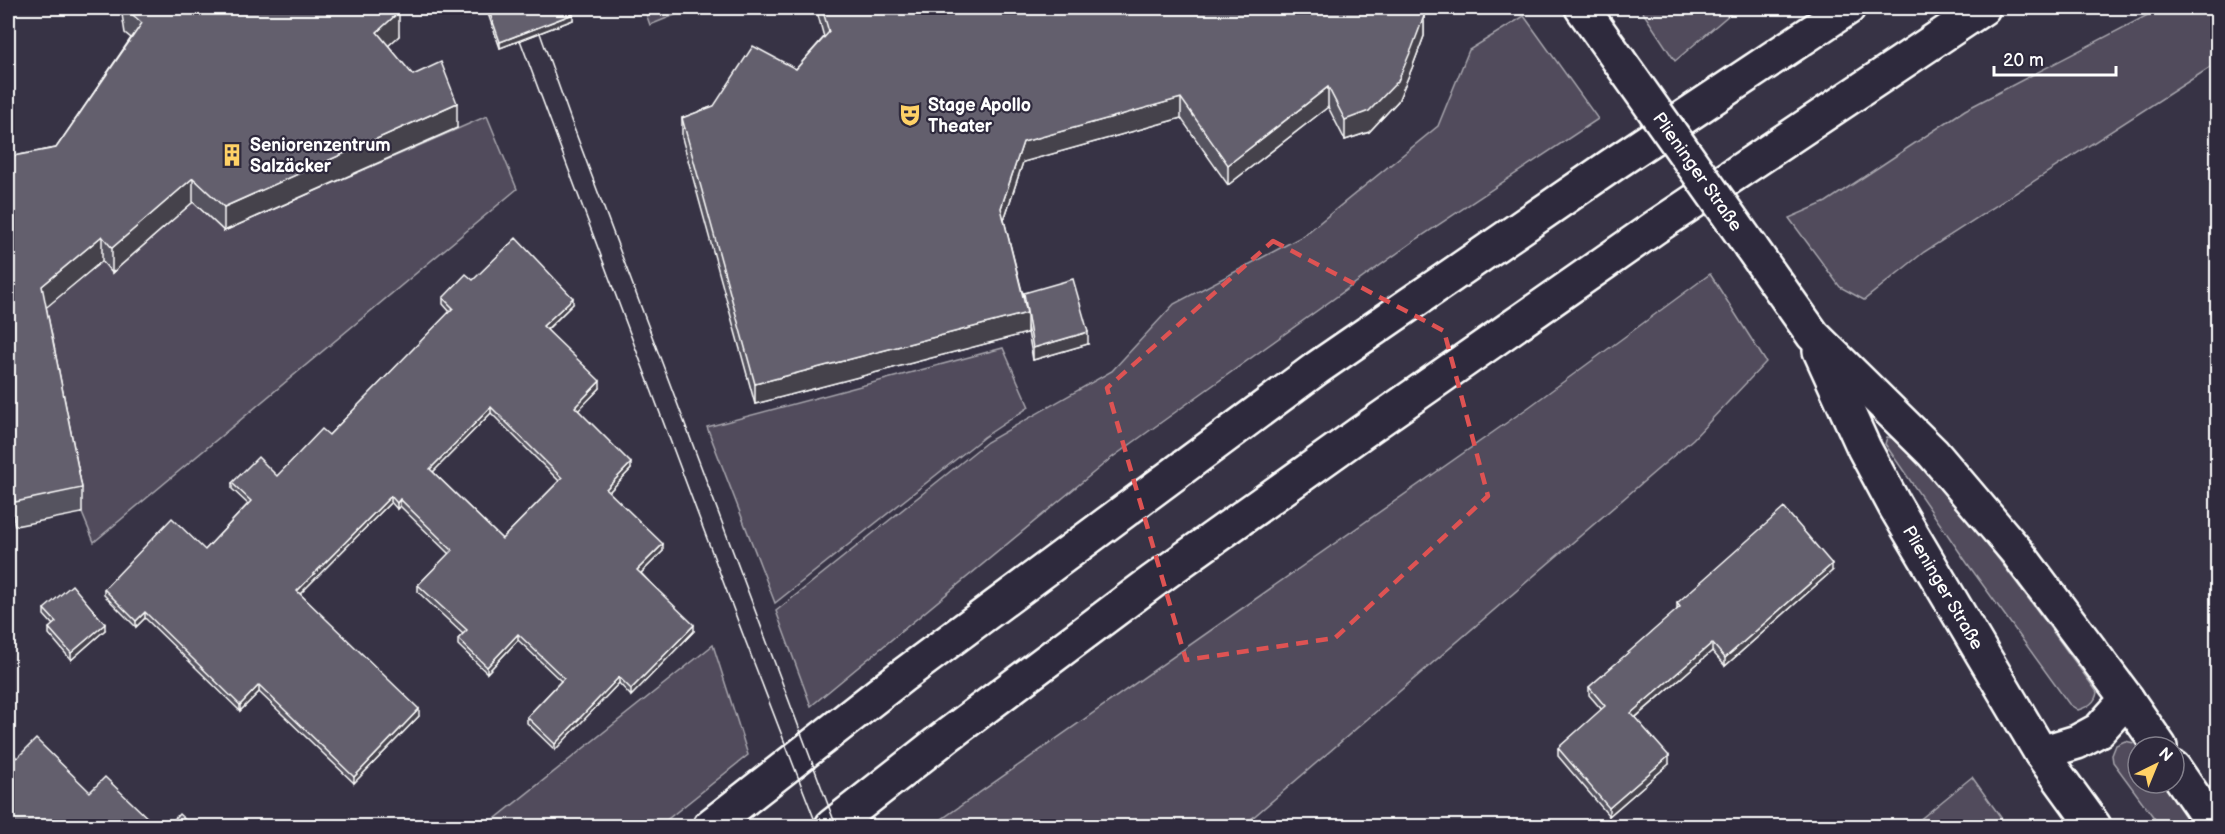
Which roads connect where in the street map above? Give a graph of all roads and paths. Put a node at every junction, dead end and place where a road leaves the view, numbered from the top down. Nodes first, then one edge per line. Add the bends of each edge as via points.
1 (1582, 8) edge
2 (1848, 8) edge
3 (1983, 8) edge
4 (1813, 335) junction
5 (2127, 699) junction
6 (2152, 735) edge
7 (2041, 753) junction
8 (2186, 785) edge
9 (710, 826) edge
10 (832, 826) edge
11 (2094, 826) edge
12 (2214, 826) edge

1 - 4 main road, Plieninger Straße, bridge
2 - 9 main road via 1317,368 902,676
3 - 10 main road via 1654,228 1362,432 1152,582
4 - 5 main road, Plieninger Straße via 1933,453 2017,552
4 - 7 main road, Plieninger Straße via 1890,497
5 - 6 main road, Plieninger Straße
5 - 7 main road via 2099,730 2077,742
7 - 11 main road, Plieninger Straße
8 - 12 main road

